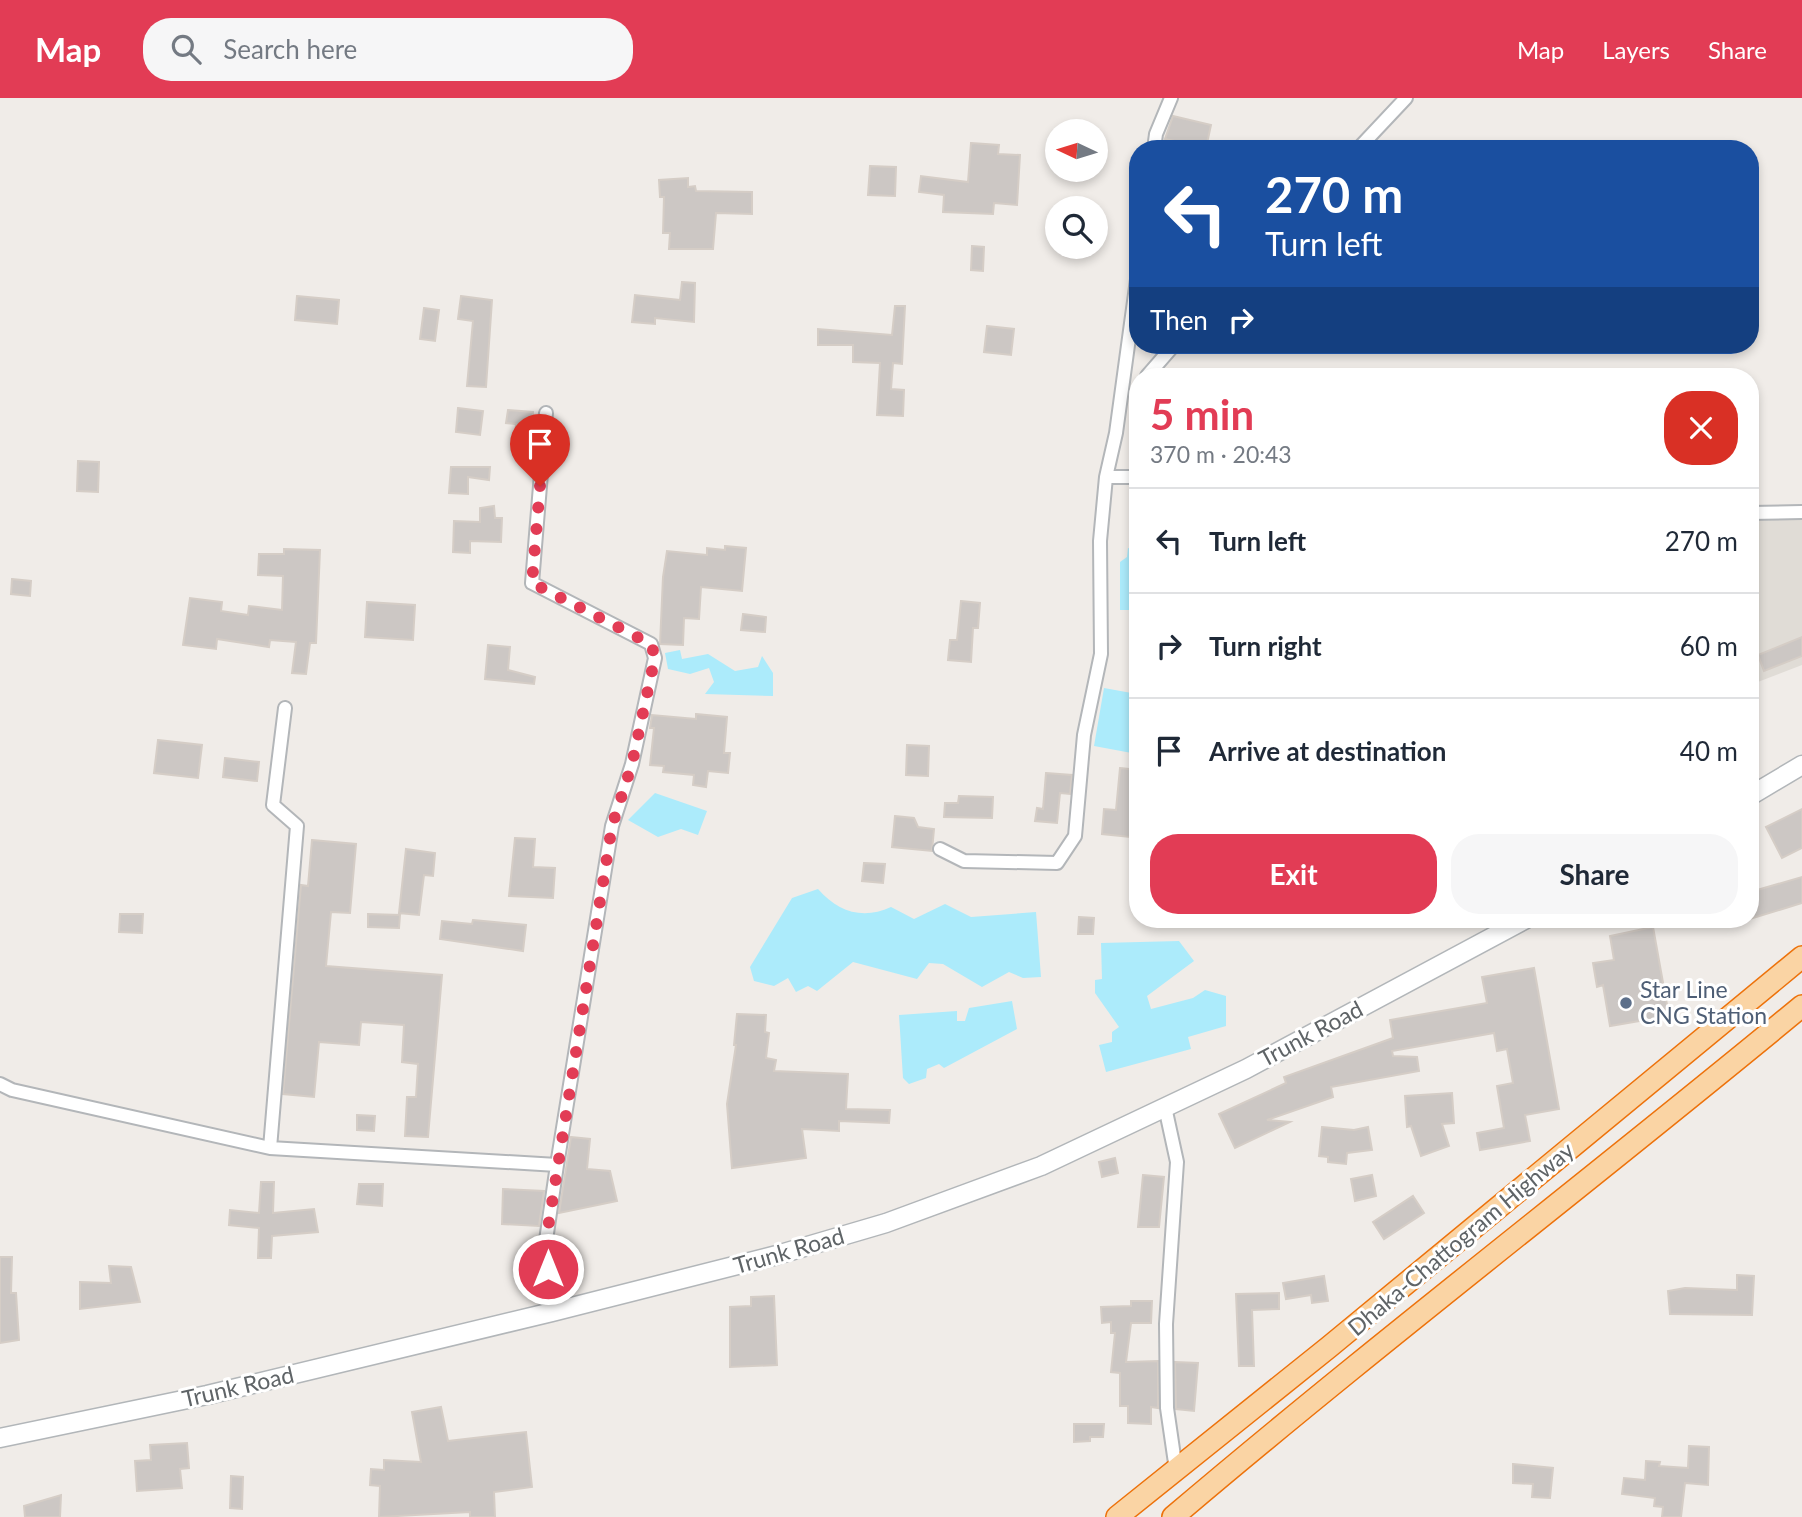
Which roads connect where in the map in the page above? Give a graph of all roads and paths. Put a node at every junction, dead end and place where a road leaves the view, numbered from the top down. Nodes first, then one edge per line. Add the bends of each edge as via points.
1 (1171, 98) edge
2 (1406, 98) edge
3 (1155, 140) edge
4 (1366, 140) edge
5 (1129, 338) edge
6 (1166, 354) edge
7 (1154, 368) edge
8 (546, 412) dead end
9 (1106, 477) junction
10 (1129, 478) edge
11 (1802, 512) edge
12 (1759, 513) edge
13 (285, 708) dead end
14 (1802, 765) edge
15 (1759, 791) edge
16 (940, 849) dead end
17 (1509, 928) edge
18 (1802, 957) edge
19 (1802, 1006) edge
20 (0, 1084) edge
21 (1165, 1107) junction
22 (270, 1148) junction
23 (557, 1166) junction
24 (552, 1312) junction
25 (0, 1437) edge
26 (1176, 1470) junction
27 (1117, 1517) edge
28 (1173, 1517) edge

1 - 3 street
2 - 4 street
5 - 9 street
6 - 7 street
8 - 23 street via 532,583 651,644 655,657 632,764 612,826
9 - 10 street
9 - 16 street via 1100,541 1101,654 1084,735 1075,836 1057,863 964,862
11 - 12 street
13 - 22 street via 272,805 297,826
14 - 15 main road
17 - 21 main road, Trunk Road via 1246,1069
18 - 26 highway, Dhaka-Chattogram Highway
19 - 28 highway, Dhaka-Chattogram Highway via 1311,1400
20 - 22 street via 139,1121
21 - 24 main road, Trunk Road via 1041,1166 886,1223
21 - 26 street via 1177,1162 1166,1324 1167,1408
22 - 23 street
23 - 24 street via 545,1247
24 - 25 main road, Trunk Road via 207,1395
26 - 27 highway, Dhaka-Chattogram Highway

